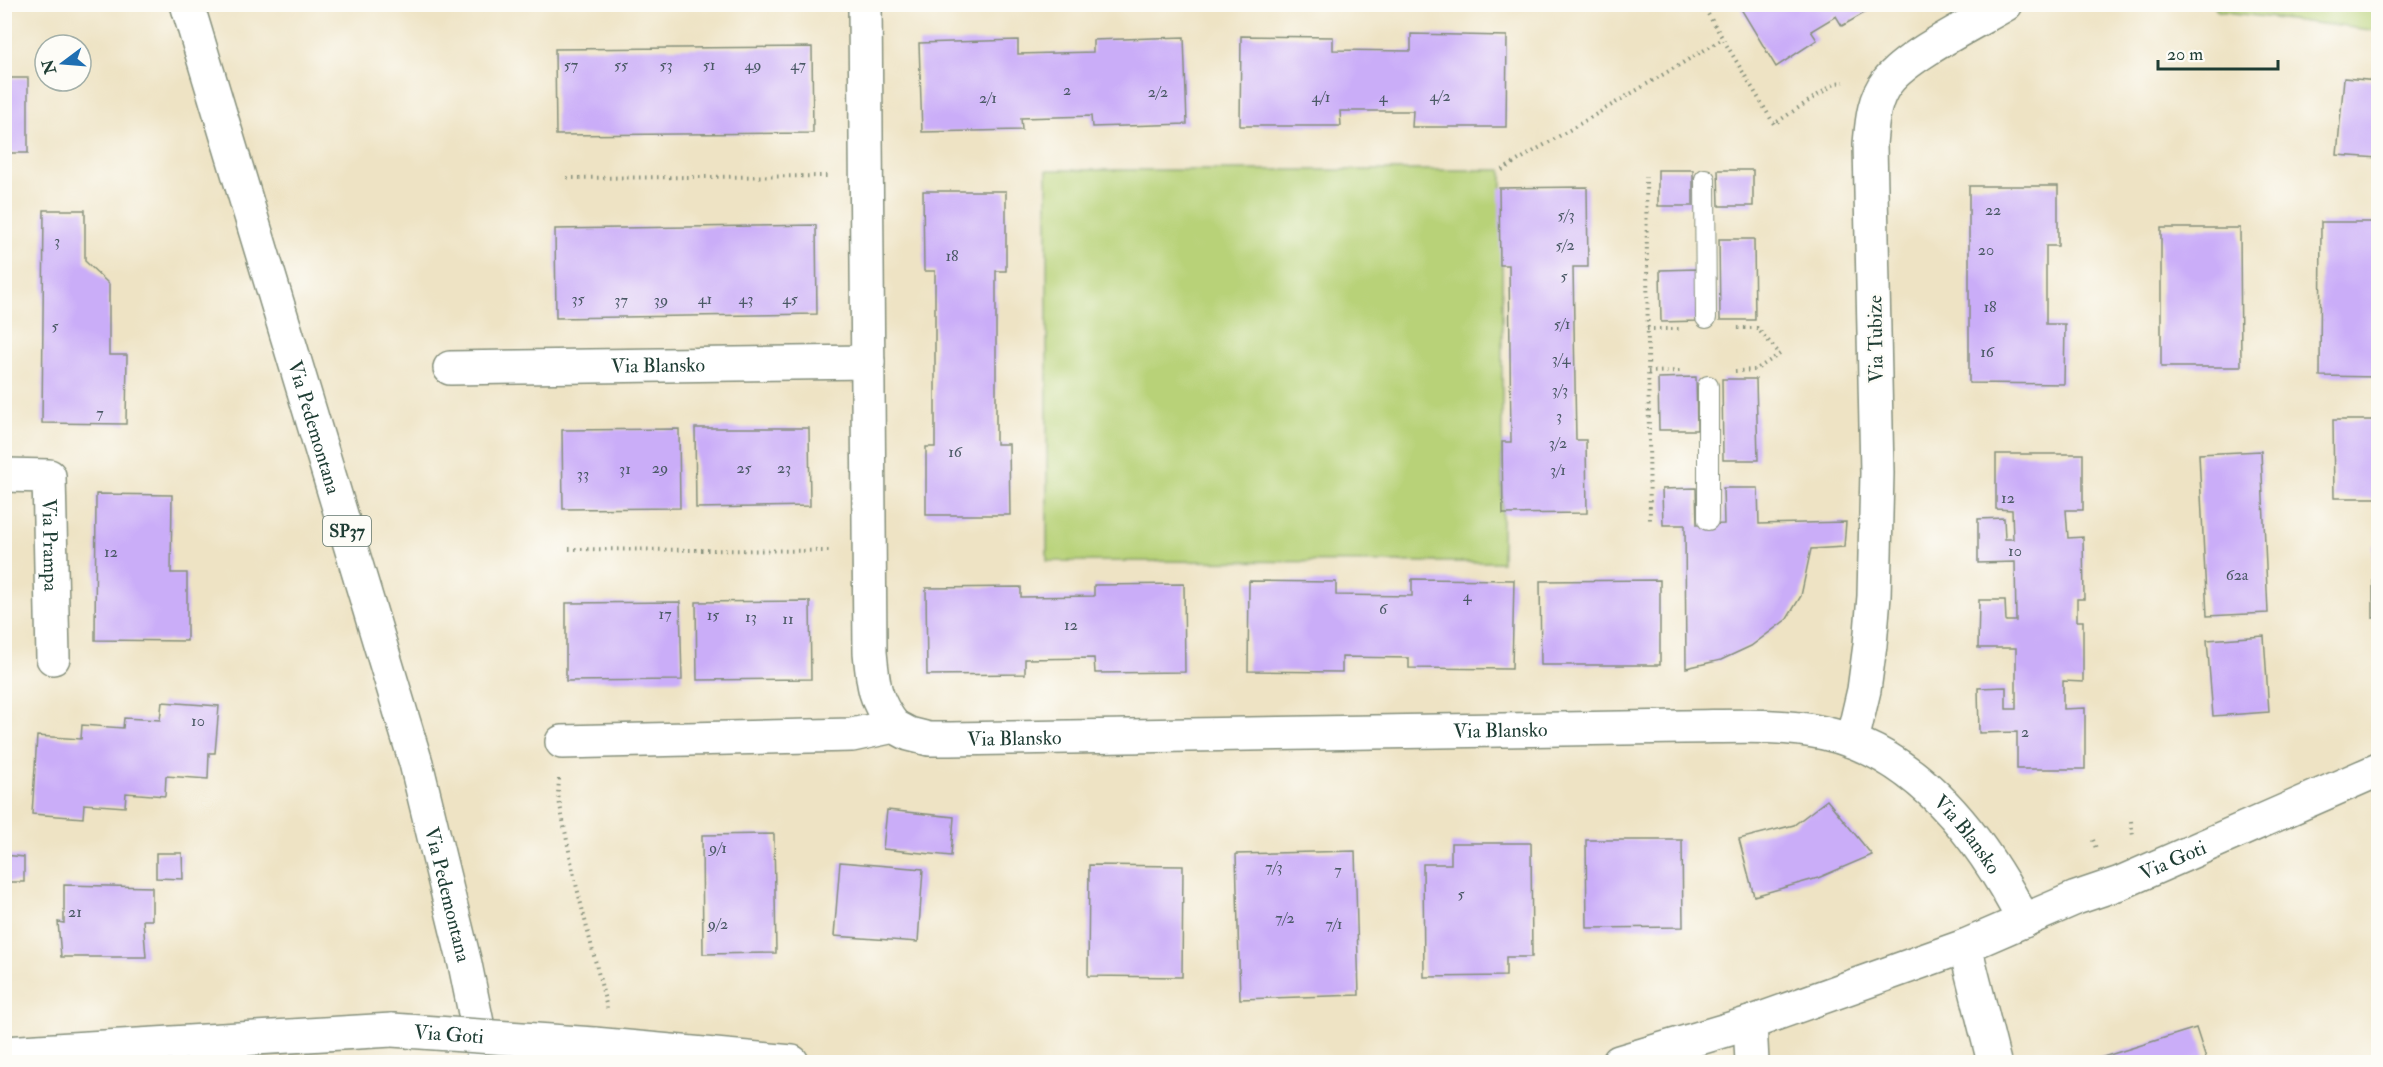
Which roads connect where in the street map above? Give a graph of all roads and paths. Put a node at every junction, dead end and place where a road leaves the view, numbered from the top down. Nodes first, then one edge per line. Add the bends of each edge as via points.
1 (187, 4) edge
2 (865, 4) edge
3 (1702, 4) edge
4 (2006, 4) edge
5 (1724, 39) junction
6 (1886, 82) junction
7 (1502, 170) dead end
8 (866, 176) junction
9 (1646, 176) dead end
10 (567, 178) dead end
11 (1705, 179) dead end
12 (1706, 318) dead end
13 (868, 362) junction
14 (450, 368) dead end
15 (1708, 386) dead end
16 (4, 475) edge
17 (1708, 520) dead end
18 (1650, 524) dead end
19 (569, 549) dead end
20 (869, 551) junction
21 (53, 658) dead end
22 (894, 726) junction
23 (1852, 741) junction
24 (562, 742) joint
25 (2379, 770) edge
26 (2132, 821) dead end
27 (2133, 840) dead end
28 (2024, 921) junction
29 (1965, 945) junction
30 (1750, 1023) junction
31 (602, 1045) junction
32 (4, 1053) edge
33 (485, 1062) edge
34 (792, 1062) edge
35 (1620, 1062) edge
36 (1752, 1062) edge
37 (1994, 1062) edge

1 - 33 street, Via Pedemontana / SP37 via 416,763
2 - 8 street
3 - 5 path
4 - 6 street, Via Tubize via 1936,45
5 - 6 path via 1774,124 1836,82
5 - 7 path
6 - 23 street, Via Tubize via 1876,101 1870,144 1877,473 1874,597 1864,690
8 - 10 path
8 - 13 street
9 - 18 path
11 - 12 lane
13 - 14 street, Via Blansko
13 - 20 street
15 - 17 lane
16 - 21 street, Via Prampa via 49,476
19 - 20 path
20 - 22 street via 872,681 880,708
22 - 23 street, Via Blansko via 929,739 1682,727 1777,728 1822,732
22 - 24 street via 852,735
23 - 28 street, Via Blansko via 1902,768 1950,811 1982,848
24 - 31 path via 558,795 608,1012
25 - 28 street, Via Goti
26 - 27 path
28 - 29 street, Via Goti
29 - 30 street, Via Goti
29 - 37 street
30 - 35 street, Via Goti
30 - 36 street
31 - 32 street, Via Goti, bridge via 392,1030
31 - 34 street, Via Goti

